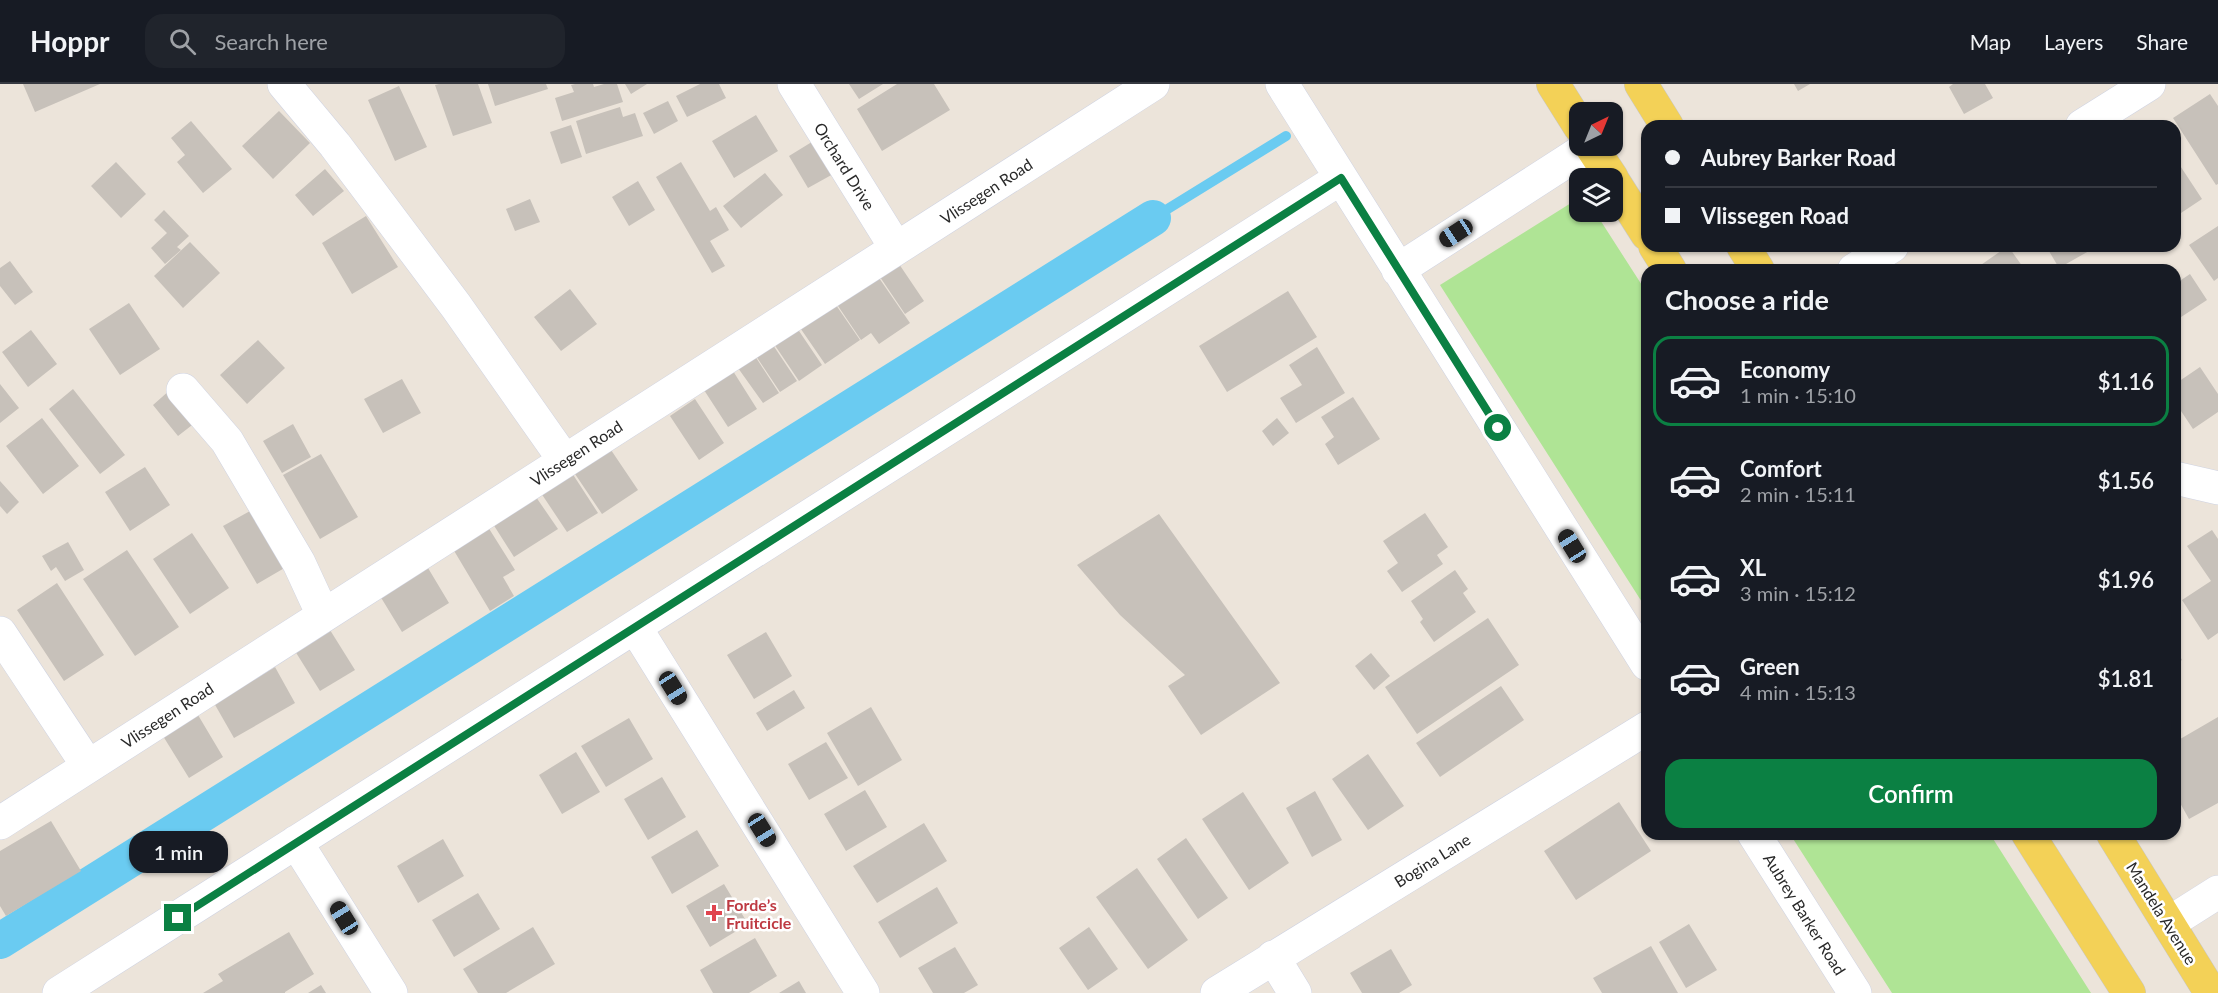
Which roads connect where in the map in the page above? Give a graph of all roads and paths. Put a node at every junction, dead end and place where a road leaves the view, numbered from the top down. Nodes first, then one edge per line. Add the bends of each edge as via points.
1 (284, 84) edge
2 (794, 84) edge
3 (1153, 84) edge
4 (1282, 84) edge
5 (1552, 84) edge
6 (1641, 84) edge
7 (2149, 84) edge
8 (1569, 110) edge
9 (1663, 120) edge
10 (2092, 120) edge
11 (1575, 156) edge
12 (1341, 178) junction
13 (1623, 196) edge
14 (1641, 225) edge
15 (896, 249) junction
16 (1882, 252) edge
17 (1864, 264) edge
18 (1398, 270) junction
19 (183, 390) dead end
20 (565, 461) junction
21 (2181, 479) edge
22 (2218, 488) edge
23 (323, 615) junction
24 (635, 627) junction
25 (0, 633) edge
26 (1641, 655) edge
27 (1641, 732) edge
28 (88, 766) junction
29 (0, 823) edge
30 (1758, 840) edge
31 (2032, 840) edge
32 (2117, 840) edge
33 (297, 842) junction
34 (2218, 892) edge
35 (2169, 923) junction
36 (1273, 957) junction
37 (60, 993) edge
38 (391, 993) edge
39 (863, 993) edge
40 (1217, 993) edge
41 (1295, 993) edge
42 (1855, 993) edge
43 (2129, 993) edge
44 (2211, 993) edge

1 - 20 street via 456,306
2 - 15 street, Orchard Drive
3 - 15 street, Vlissegen Road
4 - 12 street
5 - 8 main road
6 - 9 main road
7 - 10 street
11 - 18 street
12 - 18 street
12 - 24 street
13 - 14 main road
15 - 20 street, Vlissegen Road
16 - 17 street
18 - 26 street
19 - 23 street via 227,441 299,563
20 - 23 street, Vlissegen Road
21 - 22 street
23 - 28 street, Vlissegen Road
24 - 33 street
24 - 39 street
25 - 28 street
27 - 36 street, Bogina Lane
28 - 29 street, Vlissegen Road
30 - 42 street, Aubrey Barker Road
31 - 43 main road
32 - 35 main road, Mandela Avenue
33 - 37 street
33 - 38 street
34 - 35 street
35 - 44 main road, Mandela Avenue
36 - 40 street, Bogina Lane
36 - 41 street

